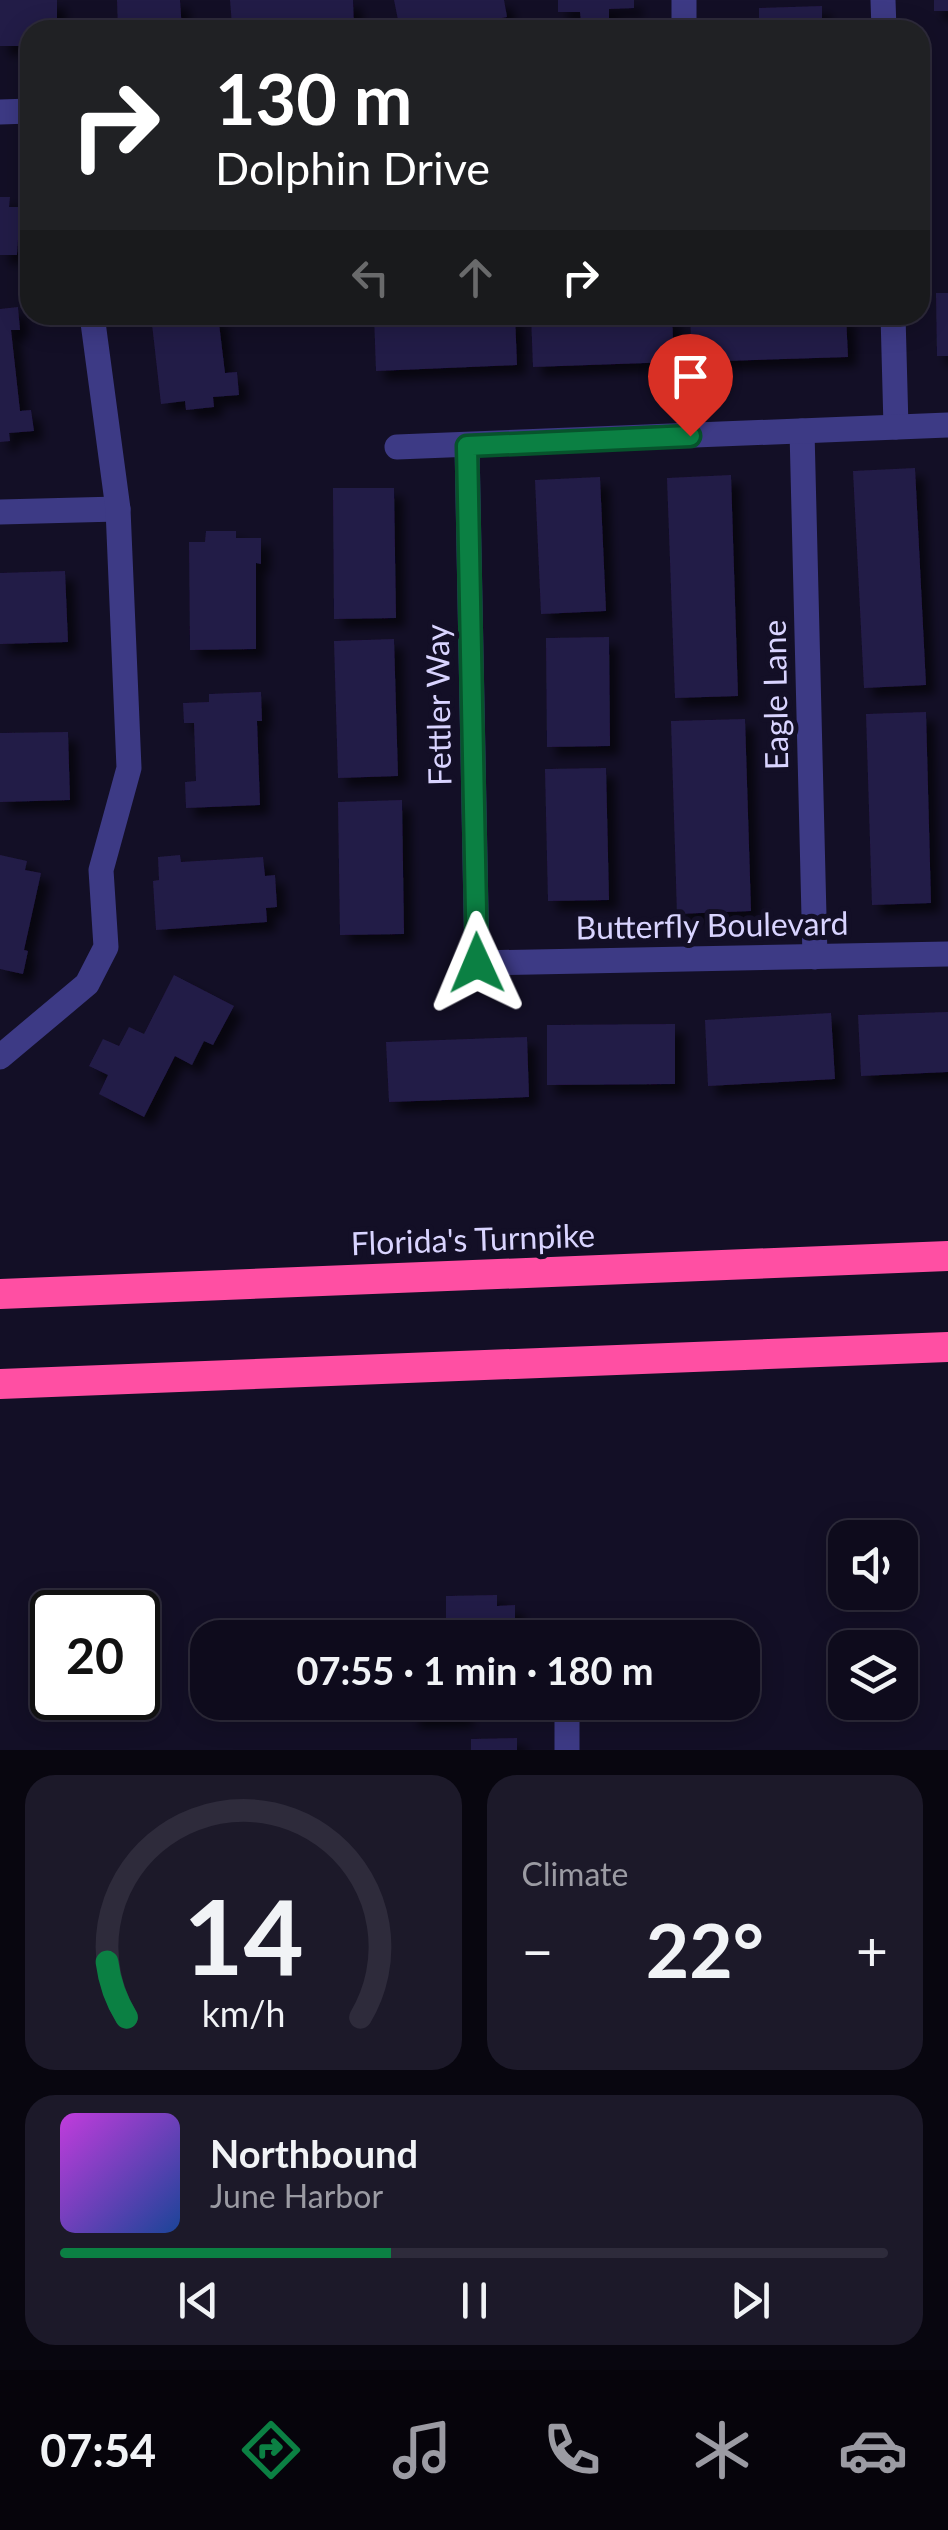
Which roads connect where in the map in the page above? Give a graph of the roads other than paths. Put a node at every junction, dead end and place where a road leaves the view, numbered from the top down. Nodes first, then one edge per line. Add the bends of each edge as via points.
1 (93, 325) edge
2 (892, 325) edge
3 (948, 425) edge
4 (896, 427) junction
5 (802, 431) junction
6 (467, 446) junction
7 (397, 447) dead end
8 (118, 509) junction
9 (0, 512) edge
10 (948, 954) edge
11 (816, 958) junction
12 (477, 963) joint
13 (0, 1057) edge
14 (948, 1256) edge
15 (0, 1294) edge
16 (948, 1346) edge
17 (0, 1384) edge
18 (567, 1720) edge
19 (567, 1750) edge

1 - 8 street
2 - 4 street
3 - 4 street
4 - 5 street
5 - 6 street
5 - 11 street, Eagle Lane
6 - 7 street
6 - 12 street, Fettler Way
8 - 9 street
8 - 13 street via 130,768 101,870 106,947 87,984
10 - 11 street, Butterfly Boulevard
11 - 12 street, Butterfly Boulevard
14 - 15 highway, Florida's Turnpike
16 - 17 highway
18 - 19 street

